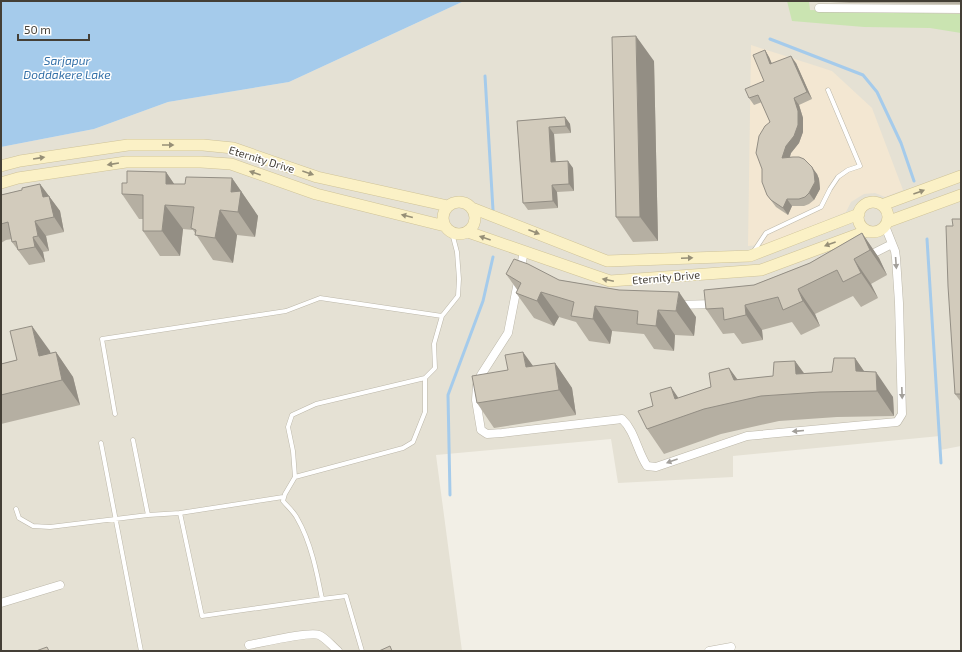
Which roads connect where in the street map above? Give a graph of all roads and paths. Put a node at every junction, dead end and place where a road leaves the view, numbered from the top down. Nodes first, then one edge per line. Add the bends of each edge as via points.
1 (819, 8) dead end
2 (961, 9) edge
3 (828, 90) dead end
4 (1, 166) edge
5 (961, 176) edge
6 (1, 183) edge
7 (961, 195) edge
8 (882, 205) junction
9 (448, 206) junction
10 (472, 208) junction
11 (859, 214) junction
12 (886, 224) junction
13 (448, 229) junction
14 (867, 231) junction
15 (468, 232) junction
16 (892, 244) junction
17 (524, 252) junction
18 (750, 256) junction
19 (658, 259) junction
20 (861, 259) edge
21 (656, 278) junction
22 (724, 304) edge
23 (670, 305) edge
24 (442, 316) junction
25 (425, 378) junction
26 (116, 414) dead end
27 (133, 440) dead end
28 (101, 443) dead end
29 (295, 477) junction
30 (283, 497) junction
31 (16, 509) dead end
32 (180, 513) junction
33 (148, 516) junction
34 (115, 520) junction
35 (60, 585) dead end
36 (322, 600) junction
37 (1, 604) edge
38 (249, 645) dead end
39 (731, 647) dead end
40 (141, 651) edge
41 (338, 651) edge
42 (362, 651) edge
43 (709, 651) edge

1 - 2 street
3 - 18 lane via 860,166 838,177 821,207 766,233
4 -> 9 street, Eternity Drive via 128,145 203,145 233,148 318,177
8 -> 5 street, Eternity Drive
13 -> 6 street, Eternity Drive via 316,194 231,164 126,162 18,178
7 - 12 street, Eternity Drive
8 - 11 street, Eternity Drive via 868,203 860,209
8 - 12 street via 888,213
9 - 10 street, Eternity Drive via 457,202 468,204
9 - 13 street via 443,216
10 - 15 street via 475,218
10 -> 19 street, Eternity Drive via 607,261
11 - 14 street via 860,224
11 - 18 street, Eternity Drive
12 - 14 street, Eternity Drive via 877,232
12 - 16 street
13 - 15 street, Eternity Drive via 457,234
13 - 24 lane via 457,252 458,296
14 -> 21 street, Eternity Drive via 761,270
17 -> 15 street, Eternity Drive
16 -> 17 street via 896,258 899,303 902,414 897,422 747,436 656,467 647,466 642,459 629,425 622,419 502,433 487,434 481,430 476,400 477,385 508,333 523,276
16 - 20 street
21 -> 17 street, Eternity Drive via 610,282
19 -> 18 street, Eternity Drive
19 - 21 street
22 - 23 street
24 - 25 lane via 434,344 435,368
24 - 26 lane via 320,298 286,311 102,339
25 - 29 lane via 425,412 413,442 403,448
25 - 29 lane via 316,404 292,415 288,427
27 - 33 lane
28 - 34 lane
29 - 30 lane
30 - 32 lane
30 - 36 lane via 283,501 297,517 304,532 318,575
31 - 34 lane via 19,518 33,526 50,527
32 - 33 lane
32 - 36 lane via 202,616
33 - 34 lane
34 - 40 lane
35 - 37 street
36 - 42 lane via 346,596
38 - 41 street via 318,634
39 - 43 street

